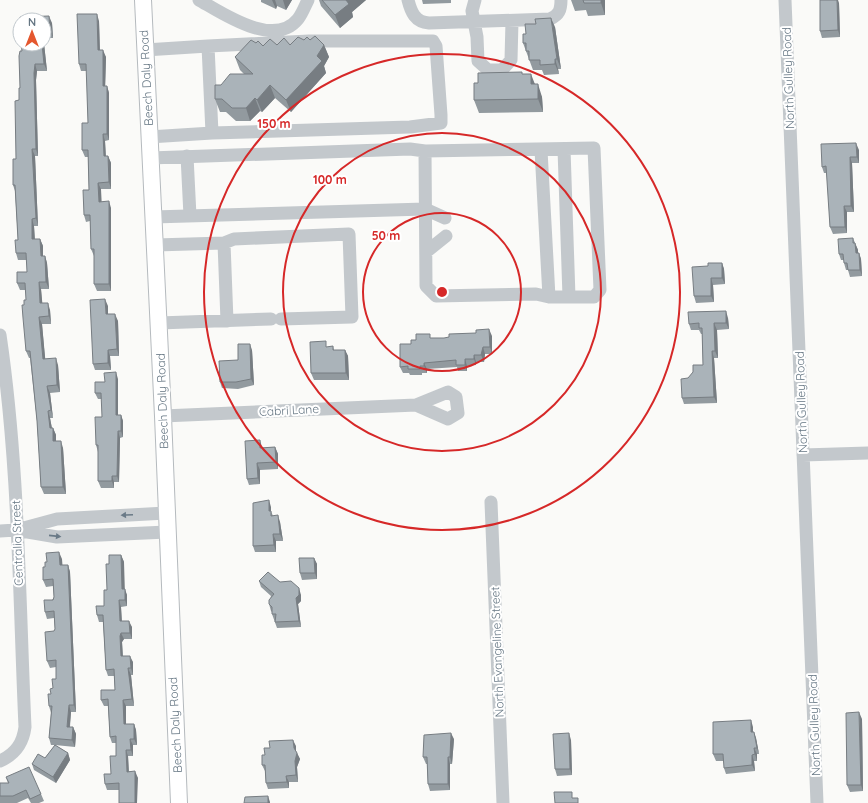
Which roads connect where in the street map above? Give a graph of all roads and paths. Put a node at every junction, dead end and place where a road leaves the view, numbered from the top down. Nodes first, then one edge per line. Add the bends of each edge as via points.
1 (143, 0) edge
2 (199, 0) edge
3 (308, 0) edge
4 (408, 0) edge
5 (475, 0) edge
6 (561, 0) edge
7 (785, 0) edge
8 (473, 21) junction
9 (512, 21) junction
10 (208, 46) junction
11 (145, 50) junction
12 (212, 133) junction
13 (149, 137) junction
14 (564, 149) junction
15 (541, 150) junction
16 (425, 151) junction
17 (187, 156) junction
18 (150, 158) junction
19 (425, 209) junction
20 (190, 216) junction
21 (153, 217) junction
22 (445, 218) dead end
23 (446, 236) dead end
24 (224, 243) junction
25 (155, 245) junction
26 (426, 252) junction
27 (550, 297) junction
28 (570, 297) junction
29 (227, 321) junction
30 (159, 323) junction
31 (0, 335) edge
32 (416, 405) dead end
33 (163, 416) junction
34 (868, 453) edge
35 (803, 455) junction
36 (491, 502) dead end
37 (166, 512) junction
38 (16, 530) junction
39 (0, 531) edge
40 (167, 532) junction
41 (0, 760) edge
42 (179, 803) edge
43 (504, 803) edge
44 (817, 803) edge

1 - 11 main road, Beech Daly Road
2 - 3 street via 249,28 265,30 290,26 297,20
4 - 8 street via 410,8 420,22
5 - 8 street
6 - 9 street via 561,9 557,16 550,19
7 - 35 street, North Gulley Road
8 - 9 street
8 - 9 street via 478,61 488,70 502,70 511,60
10 - 11 street
10 - 12 street
10 - 12 street via 309,41 433,41 436,46 441,115 441,123 410,127
11 - 13 main road, Beech Daly Road
12 - 13 street
13 - 18 main road, Beech Daly Road
14 - 15 street
14 - 28 street
14 - 28 street via 594,148 600,290 594,297
15 - 16 street
15 - 27 street
16 - 17 street via 410,149
16 - 19 street
17 - 18 street
17 - 20 street
18 - 21 main road, Beech Daly Road
19 - 20 street
19 - 22 street
19 - 26 street
20 - 21 street
21 - 25 main road, Beech Daly Road
23 - 26 street
24 - 25 street
24 - 29 street
24 - 29 street via 234,239 349,234 352,317
25 - 30 main road, Beech Daly Road
26 - 27 street via 426,286 436,296 536,294
27 - 28 street
29 - 30 street
30 - 33 main road, Beech Daly Road
31 - 38 street, Centralia Street via 10,418
32 - 33 street, Cabri Lane
33 - 37 main road, Beech Daly Road
34 - 35 street
35 - 44 street, North Gulley Road
36 - 43 street, North Evangeline Street
37 -> 38 street via 56,519
37 - 40 main road, Beech Daly Road
38 - 39 street
38 -> 40 street via 57,537
38 - 41 street, Centralia Street via 25,727 24,737 16,751
40 - 42 main road, Beech Daly Road

